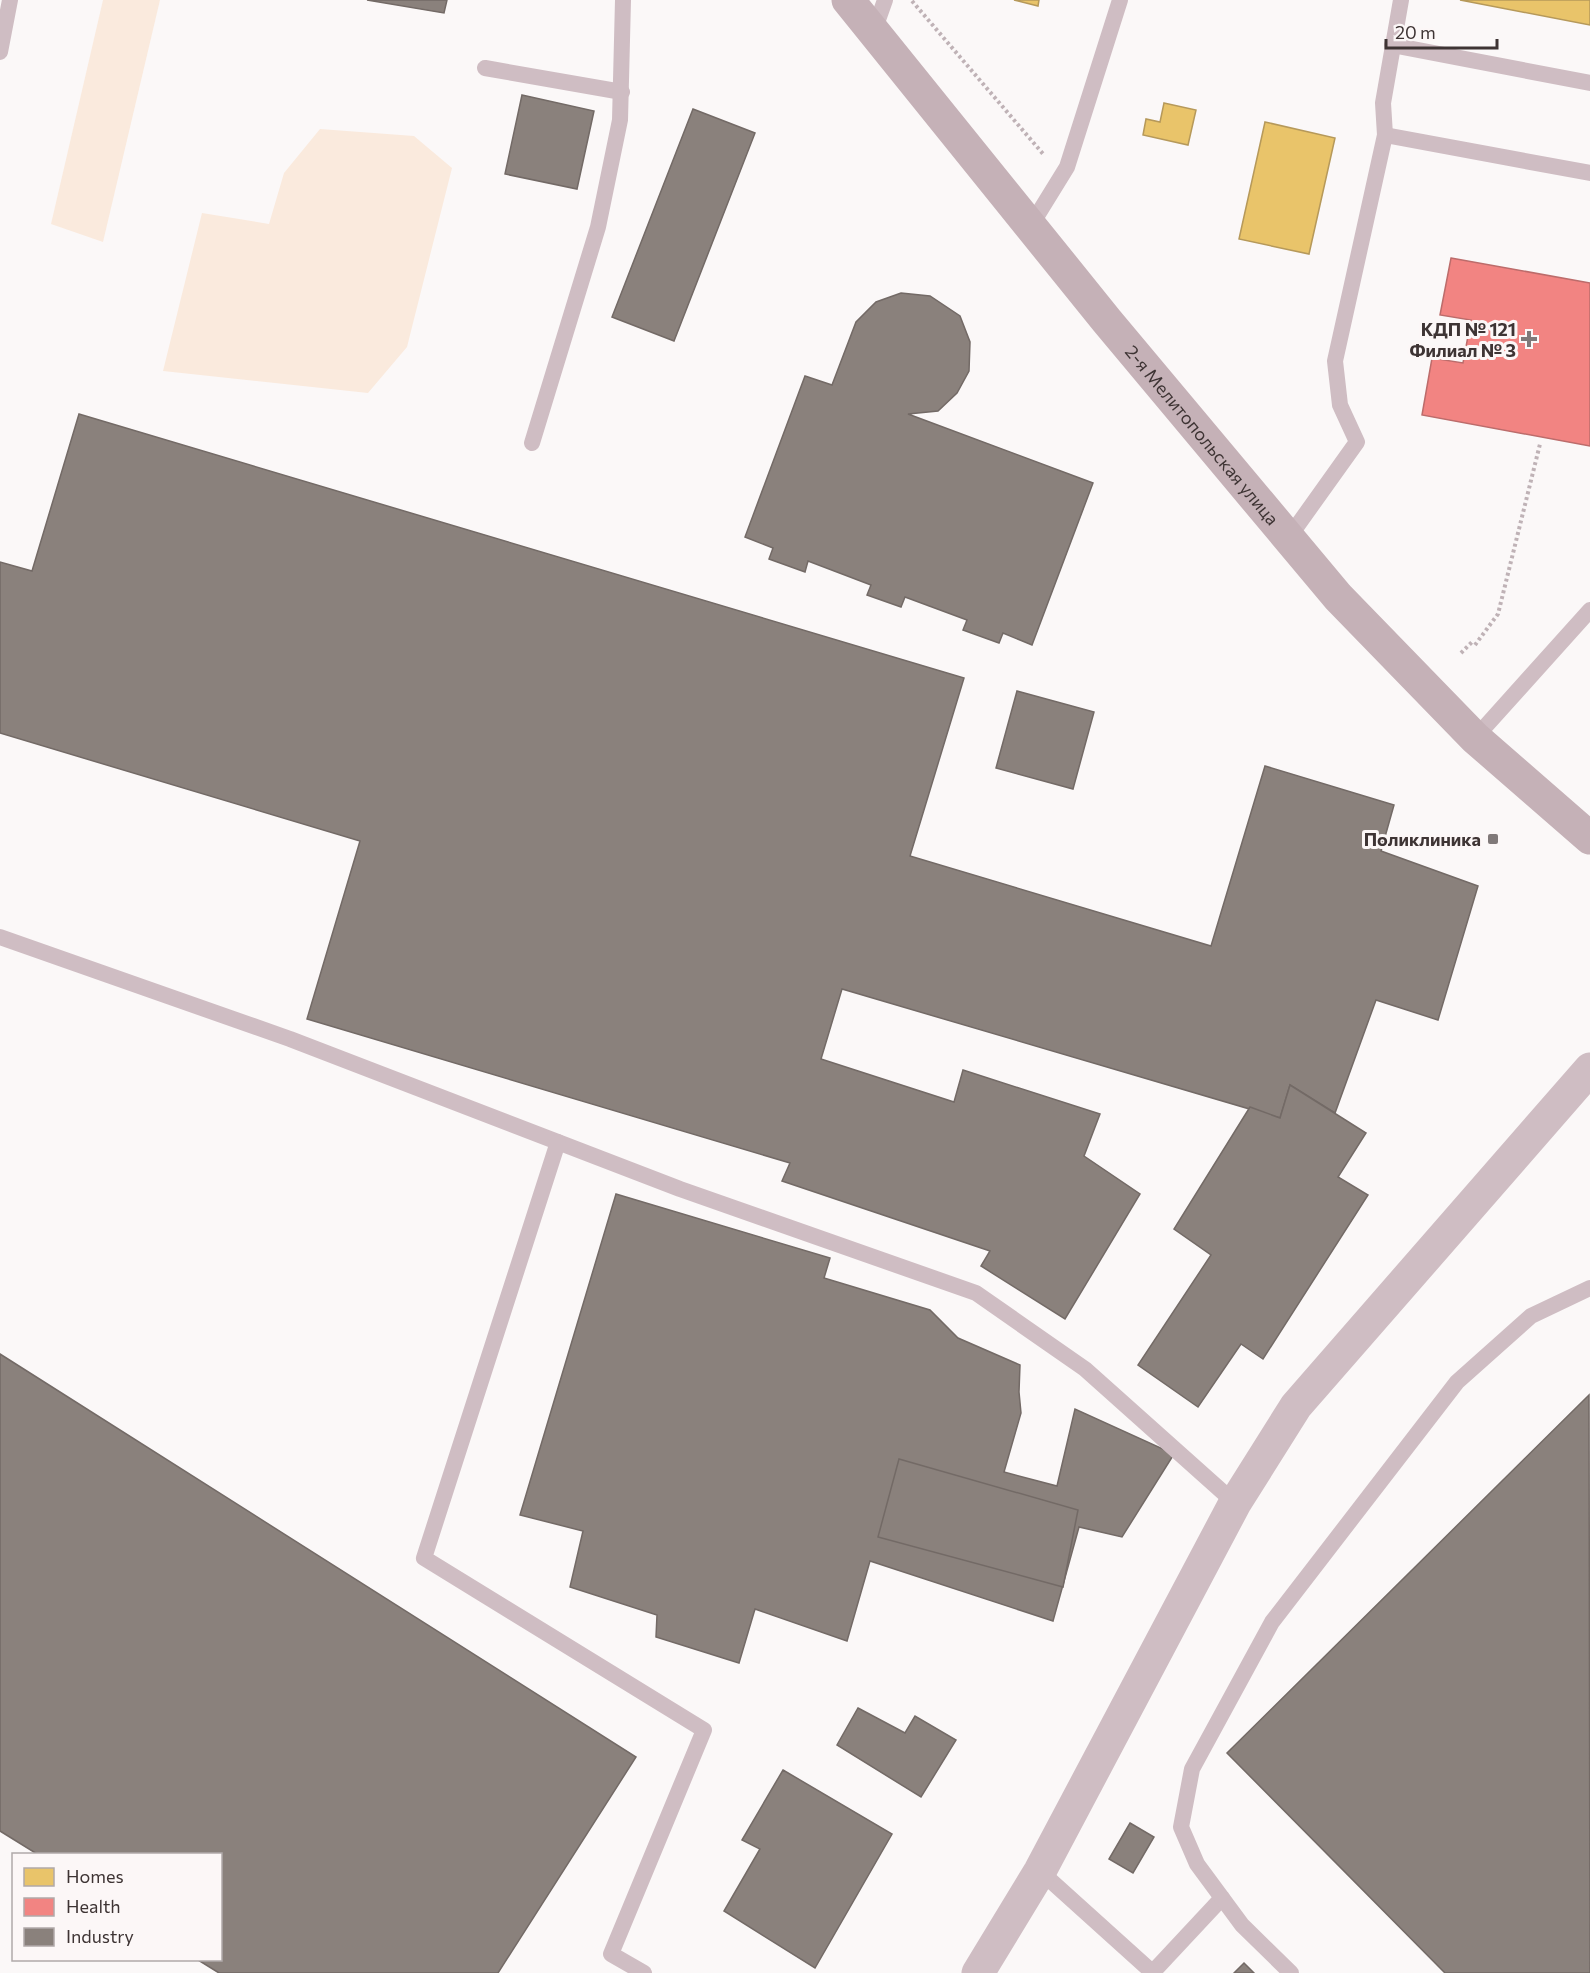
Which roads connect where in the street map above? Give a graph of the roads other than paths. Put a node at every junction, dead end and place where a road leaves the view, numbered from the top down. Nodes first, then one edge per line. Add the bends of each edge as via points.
1 (10, 0) edge
2 (623, 0) edge
3 (848, 0) edge
4 (885, 0) edge
5 (1120, 0) edge
6 (1401, 0) edge
7 (874, 31) junction
8 (1392, 45) junction
9 (0, 52) edge
10 (485, 68) dead end
11 (1590, 83) edge
12 (622, 92) junction
13 (1385, 135) junction
14 (1590, 173) edge
15 (1030, 227) junction
16 (532, 443) dead end
17 (1287, 540) junction
18 (1590, 610) edge
19 (1474, 738) junction
20 (1590, 838) edge
21 (0, 937) edge
22 (1590, 1069) edge
23 (558, 1142) junction
24 (1590, 1287) edge
25 (1235, 1503) junction
26 (1040, 1871) junction
27 (1222, 1898) junction
28 (1152, 1972) edge
29 (644, 1973) edge
30 (978, 1973) edge
31 (1291, 1973) edge

1 - 9 lane
2 - 12 lane
3 - 7 street, 2-я Мелитопольская улица
4 - 7 lane
5 - 15 lane via 1067,166
6 - 8 lane
7 - 15 street, 2-я Мелитопольская улица
8 - 11 lane
8 - 13 lane via 1383,103
10 - 12 lane
12 - 16 lane via 598,227
13 - 14 lane
13 - 17 lane via 1335,361 1340,405 1357,442
15 - 17 street, 2-я Мелитопольская улица
17 - 19 street, 2-я Мелитопольская улица
18 - 19 lane
19 - 20 street, 2-я Мелитопольская улица
21 - 23 lane via 290,1040
22 - 25 street via 1296,1406
23 - 25 lane via 976,1293 1085,1369
23 - 29 lane via 424,1558 704,1730 611,1954
24 - 27 lane via 1531,1316 1457,1382 1272,1622 1192,1768 1181,1827 1197,1864
25 - 26 street
26 - 28 lane
26 - 30 street
27 - 28 lane
27 - 31 lane via 1242,1925

